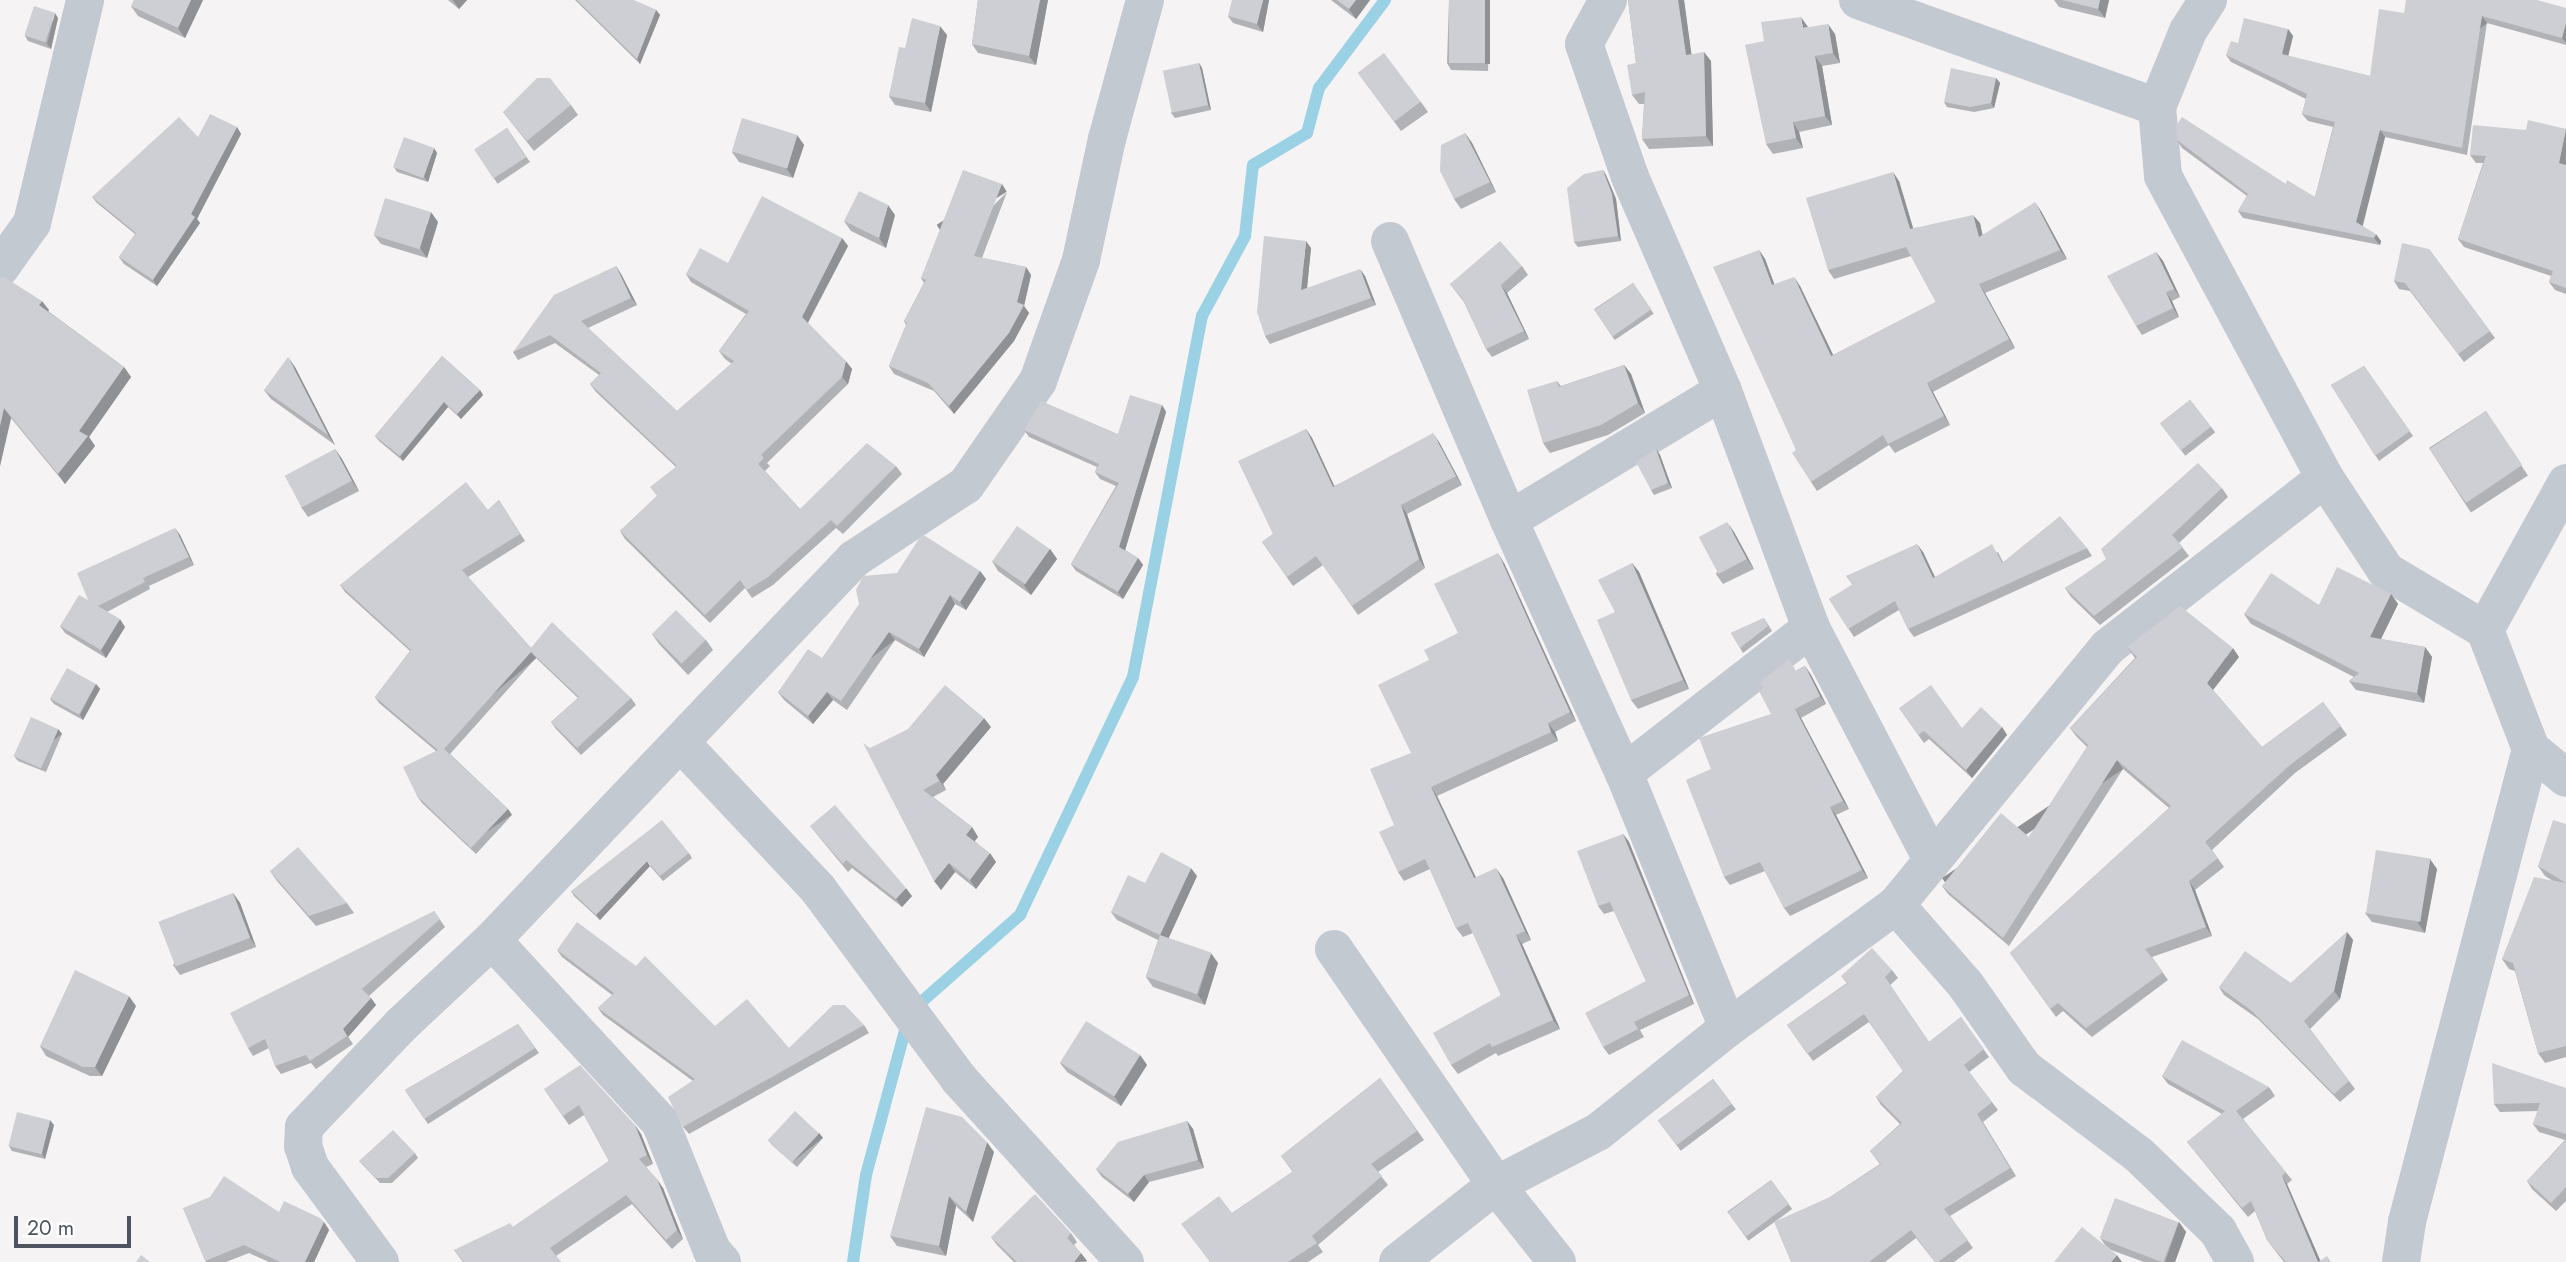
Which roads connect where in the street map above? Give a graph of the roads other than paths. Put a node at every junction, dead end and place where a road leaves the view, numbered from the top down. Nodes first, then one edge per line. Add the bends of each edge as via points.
1 (85, 0) edge
2 (1145, 0) edge
3 (1858, 0) edge
4 (2208, 0) edge
5 (1596, 8) edge
6 (2157, 107) junction
7 (1390, 241) dead end
8 (0, 268) edge
9 (1723, 391) junction
10 (2325, 478) junction
11 (2566, 483) edge
12 (1508, 520) junction
13 (1811, 628) junction
14 (2485, 630) junction
15 (682, 744) junction
16 (2531, 749) junction
17 (1623, 774) junction
18 (2566, 778) edge
19 (1930, 858) junction
20 (1896, 905) junction
21 (492, 940) junction
22 (1334, 949) dead end
23 (1728, 1028) junction
24 (1496, 1185) junction
25 (711, 1258) edge
26 (380, 1262) edge
27 (1125, 1262) edge
28 (1398, 1262) edge
29 (1557, 1262) edge
30 (2235, 1262) edge
31 (2402, 1262) edge

1 - 8 street via 32,223
2 - 15 street via 1081,260 1038,382 966,485 854,559
3 - 6 street
4 - 6 street via 2188,32
5 - 9 street via 1584,44 1630,177
6 - 10 street via 2163,176
7 - 12 street
9 - 12 street
9 - 13 street
10 - 14 street via 2386,571
10 - 19 street via 2108,648
11 - 14 street
12 - 17 street
13 - 17 street
13 - 19 street
14 - 16 street
15 - 21 street
15 - 27 street via 818,889 959,1079
16 - 18 street
16 - 31 street via 2407,1222
17 - 23 street
19 - 20 street
20 - 23 street
20 - 30 street via 1965,984 2024,1068 2140,1155 2218,1231
21 - 25 street via 660,1122
21 - 26 street via 401,1025 304,1127 303,1146 310,1167
22 - 24 street
23 - 24 street via 1598,1132
24 - 28 street
24 - 29 street

